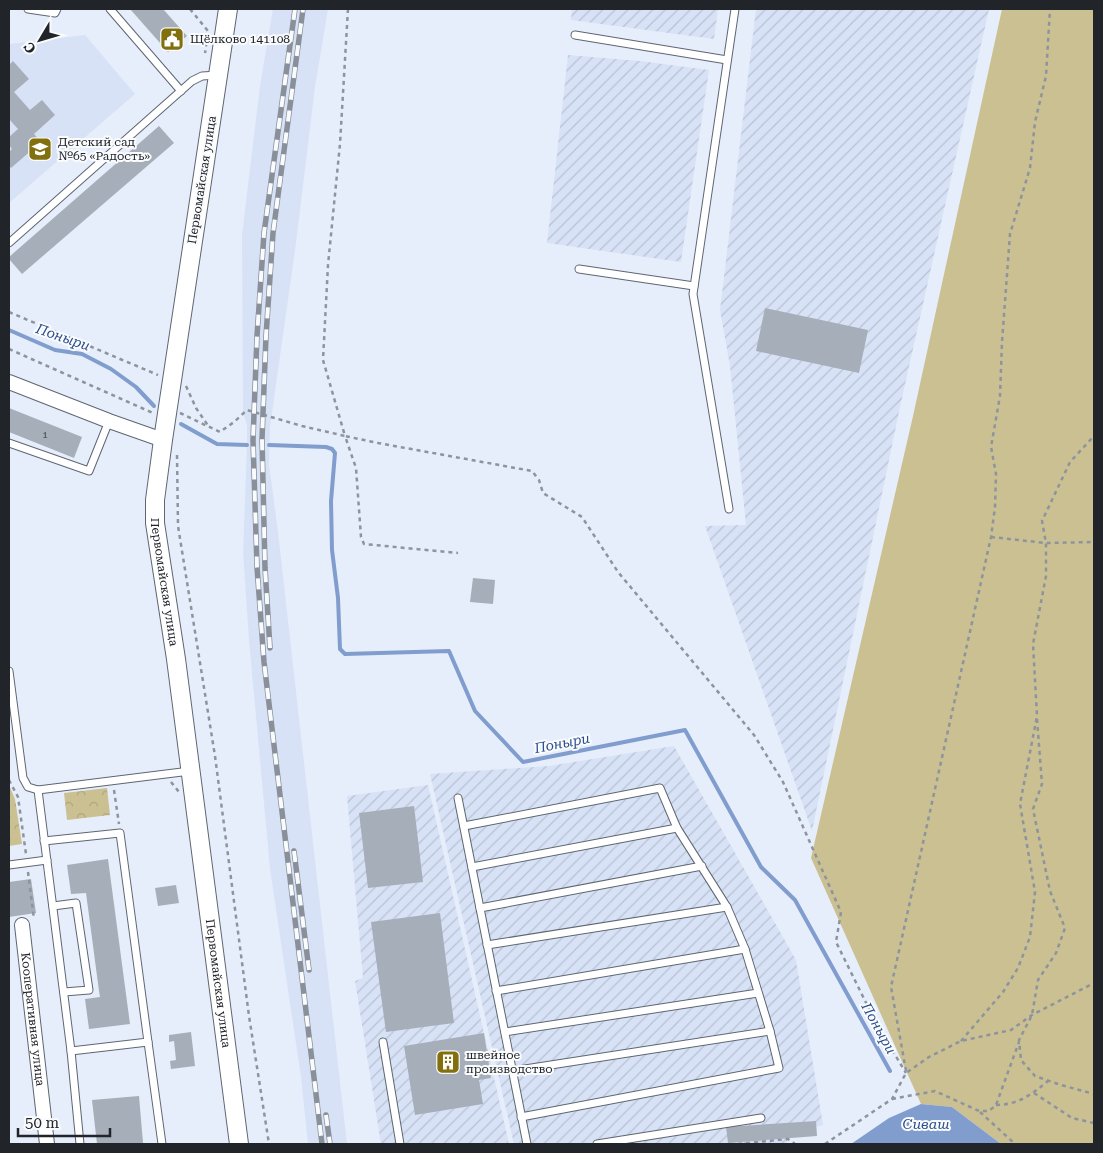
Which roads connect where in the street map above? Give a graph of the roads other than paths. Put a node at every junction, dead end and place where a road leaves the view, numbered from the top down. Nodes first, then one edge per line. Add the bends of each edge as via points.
1 (28, 9) edge
2 (57, 9) edge
3 (110, 9) edge
4 (735, 9) edge
5 (225, 12) edge
6 (575, 35) dead end
7 (728, 60) junction
8 (218, 76) junction
9 (181, 91) junction
10 (9, 243) edge
11 (578, 270) dead end
12 (694, 286) junction
13 (9, 382) edge
14 (109, 421) junction
15 (163, 440) junction
16 (9, 442) edge
17 (729, 509) dead end
18 (9, 671) edge
19 (190, 771) junction
20 (38, 790) junction
21 (458, 798) dead end
22 (464, 826) junction
23 (677, 828) junction
24 (44, 841) junction
25 (47, 860) junction
26 (9, 865) edge
27 (702, 866) junction
28 (472, 867) junction
29 (53, 906) junction
30 (727, 907) junction
31 (480, 908) junction
32 (28, 924) road end
33 (487, 945) junction
34 (745, 949) junction
35 (496, 991) junction
36 (64, 992) junction
37 (758, 993) junction
38 (770, 1031) junction
39 (505, 1032) junction
40 (148, 1042) junction
41 (383, 1042) dead end
42 (71, 1051) junction
43 (512, 1070) junction
44 (522, 1117) junction
45 (761, 1118) dead end
46 (46, 1144) edge
47 (80, 1144) edge
48 (162, 1144) edge
49 (239, 1144) edge
50 (400, 1144) edge
51 (527, 1144) edge
52 (597, 1144) edge

1 - 2 lane via 56,12
3 - 9 lane
4 - 7 lane
5 - 8 street, Первомайская улица
6 - 7 lane
7 - 12 lane
8 - 9 lane via 202,76
8 - 15 street, Первомайская улица
9 - 10 lane
11 - 12 lane
12 - 17 lane
13 - 14 street
14 - 15 street
14 - 16 lane via 89,471
15 - 19 street, Первомайская улица via 155,523
18 - 20 lane via 23,778 28,787
19 - 20 lane
19 - 49 street, Первомайская улица
20 - 24 lane
21 - 22 lane
22 - 23 lane via 660,788
22 - 28 lane
23 - 27 lane
23 - 28 lane
24 - 25 lane
24 - 40 lane via 120,833
25 - 26 lane
25 - 29 lane
27 - 30 lane
27 - 31 lane
28 - 31 lane
29 - 36 lane
29 - 36 lane via 76,903 89,990
30 - 33 lane
30 - 34 lane
31 - 33 lane
32 - 46 street, Кооперативная улица
33 - 35 lane
34 - 35 lane
34 - 37 lane
35 - 39 lane
36 - 42 lane
37 - 38 lane
37 - 39 lane
38 - 43 lane
38 - 44 lane via 779,1068
39 - 43 lane
40 - 42 lane
40 - 48 lane
41 - 50 lane
42 - 47 lane
43 - 44 lane
44 - 51 lane
45 - 52 lane

